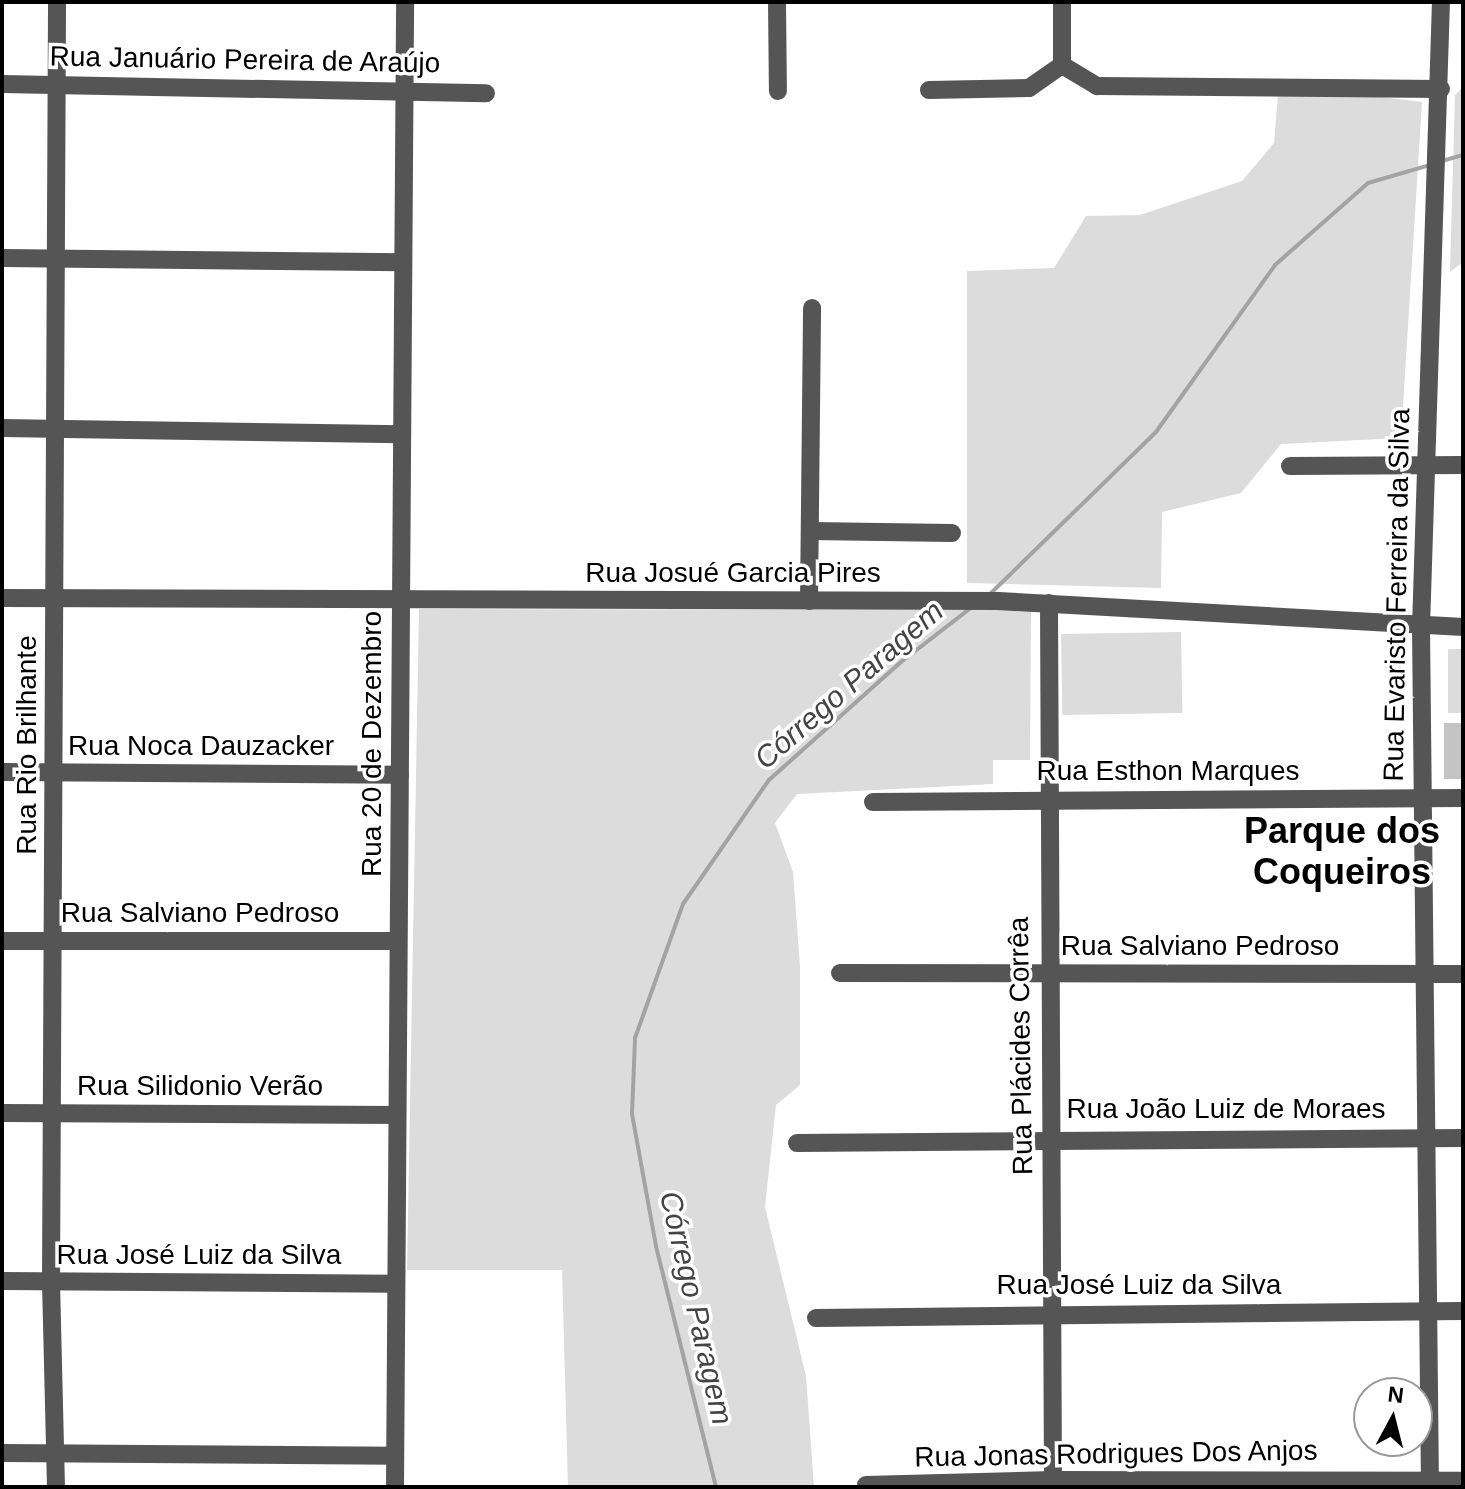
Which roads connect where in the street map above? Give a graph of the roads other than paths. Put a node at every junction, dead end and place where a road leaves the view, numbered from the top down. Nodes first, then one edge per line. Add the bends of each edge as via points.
1 (57, 2) edge
2 (405, 2) edge
3 (777, 2) edge
4 (1062, 2) edge
5 (1441, 2) edge
6 (1062, 65) junction
7 (2, 84) edge
8 (56, 85) junction
9 (1441, 89) junction
10 (404, 90) junction
11 (929, 90) dead end
12 (778, 91) dead end
13 (486, 93) dead end
14 (2, 258) edge
15 (53, 258) junction
16 (403, 262) junction
17 (812, 308) dead end
18 (2, 428) edge
19 (55, 429) junction
20 (402, 434) junction
21 (1427, 465) junction
22 (1463, 465) edge
23 (1290, 466) dead end
24 (810, 531) junction
25 (952, 533) dead end
26 (2, 598) edge
27 (55, 599) junction
28 (809, 601) junction
29 (401, 602) junction
30 (1049, 603) junction
31 (1421, 627) junction
32 (1463, 627) edge
33 (2, 772) edge
34 (56, 773) junction
35 (400, 775) junction
36 (1420, 797) junction
37 (1463, 798) edge
38 (1046, 799) junction
39 (873, 802) dead end
40 (2, 941) edge
41 (55, 941) junction
42 (398, 941) junction
43 (840, 973) dead end
44 (1048, 973) junction
45 (1427, 974) junction
46 (1463, 974) edge
47 (2, 1113) edge
48 (53, 1113) junction
49 (397, 1115) junction
50 (1051, 1137) junction
51 (1426, 1138) junction
52 (1463, 1138) edge
53 (797, 1143) dead end
54 (2, 1281) edge
55 (51, 1282) junction
56 (396, 1284) junction
57 (1463, 1311) edge
58 (1425, 1312) junction
59 (1052, 1313) junction
60 (816, 1318) dead end
61 (2, 1453) edge
62 (56, 1453) junction
63 (395, 1456) junction
64 (1463, 1481) edge
65 (1053, 1483) edge
66 (1430, 1484) edge
67 (866, 1485) edge
68 (56, 1487) edge
69 (395, 1487) edge

1 - 8 street, Rua Rio Brilhante
2 - 10 street, Rua 20 de Dezembro
3 - 12 street
4 - 6 street
5 - 9 street, Rua Evaristo Ferreira da Silva
6 - 9 street via 1097,86
6 - 11 street via 1029,88
7 - 8 street, Rua Januário Pereira de Araújo
8 - 10 street, Rua Januário Pereira de Araújo
8 - 15 street, Rua Rio Brilhante
9 - 21 street, Rua Evaristo Ferreira da Silva
10 - 13 street, Rua Januário Pereira de Araújo
10 - 16 street, Rua 20 de Dezembro
14 - 15 street
15 - 16 street
15 - 19 street, Rua Rio Brilhante
16 - 20 street, Rua 20 de Dezembro
17 - 24 street
18 - 19 street
19 - 20 street
19 - 27 street, Rua Rio Brilhante
20 - 29 street, Rua 20 de Dezembro
21 - 22 street
21 - 23 street
21 - 31 street, Rua Evaristo Ferreira da Silva
24 - 25 street
24 - 28 street
26 - 27 street, Rua Josué Garcia Pires
27 - 29 street, Rua Josué Garcia Pires
27 - 34 street, Rua Rio Brilhante
28 - 29 street, Rua Josué Garcia Pires
28 - 30 street, Rua Josué Garcia Pires
29 - 35 street, Rua 20 de Dezembro
30 - 31 street, Rua Josué Garcia Pires
30 - 38 street, Rua Plácides Corrêa
31 - 32 street, Rua Josué Garcia Pires
31 - 36 street, Rua Evaristo Ferreira da Silva
33 - 34 street, Rua Noca Dauzacker
34 - 35 street, Rua Noca Dauzacker
34 - 41 street, Rua Rio Brilhante
35 - 42 street, Rua 20 de Dezembro
36 - 37 street, Rua Esthon Marques
36 - 38 street, Rua Esthon Marques
36 - 45 street, Rua Evaristo Ferreira da Silva
38 - 39 street, Rua Esthon Marques
38 - 44 street, Rua Plácides Corrêa
40 - 41 street, Rua Salviano Pedroso
41 - 42 street, Rua Salviano Pedroso
41 - 48 street, Rua Rio Brilhante
42 - 49 street, Rua 20 de Dezembro
43 - 44 street, Rua Salviano Pedroso
44 - 45 street, Rua Salviano Pedroso
44 - 50 street, Rua Plácides Corrêa
45 - 46 street, Rua Salviano Pedroso
45 - 51 street, Rua Evaristo Ferreira da Silva
47 - 48 street, Rua Silidonio Verão
48 - 49 street, Rua Silidonio Verão
48 - 55 street, Rua Rio Brilhante
49 - 56 street, Rua 20 de Dezembro
50 - 51 street, Rua João Luiz de Moraes
50 - 53 street, Rua João Luiz de Moraes
50 - 59 street, Rua Plácides Corrêa
51 - 52 street, Rua João Luiz de Moraes
51 - 58 street, Rua Evaristo Ferreira da Silva
54 - 55 street, Rua José Luiz da Silva
55 - 56 street, Rua José Luiz da Silva
55 - 62 street, Rua Rio Brilhante
56 - 63 street, Rua 20 de Dezembro
57 - 58 street, Rua José Luiz da Silva
58 - 59 street, Rua José Luiz da Silva
58 - 66 street, Rua Evaristo Ferreira da Silva
59 - 60 street, Rua José Luiz da Silva
59 - 65 street, Rua Plácides Corrêa
61 - 62 street
62 - 63 street
62 - 68 street, Rua Rio Brilhante
63 - 69 street, Rua 20 de Dezembro
64 - 66 street, Rua Jonas Rodrigues Dos Anjos
65 - 66 street, Rua Jonas Rodrigues Dos Anjos
65 - 67 street, Rua Jonas Rodrigues Dos Anjos

